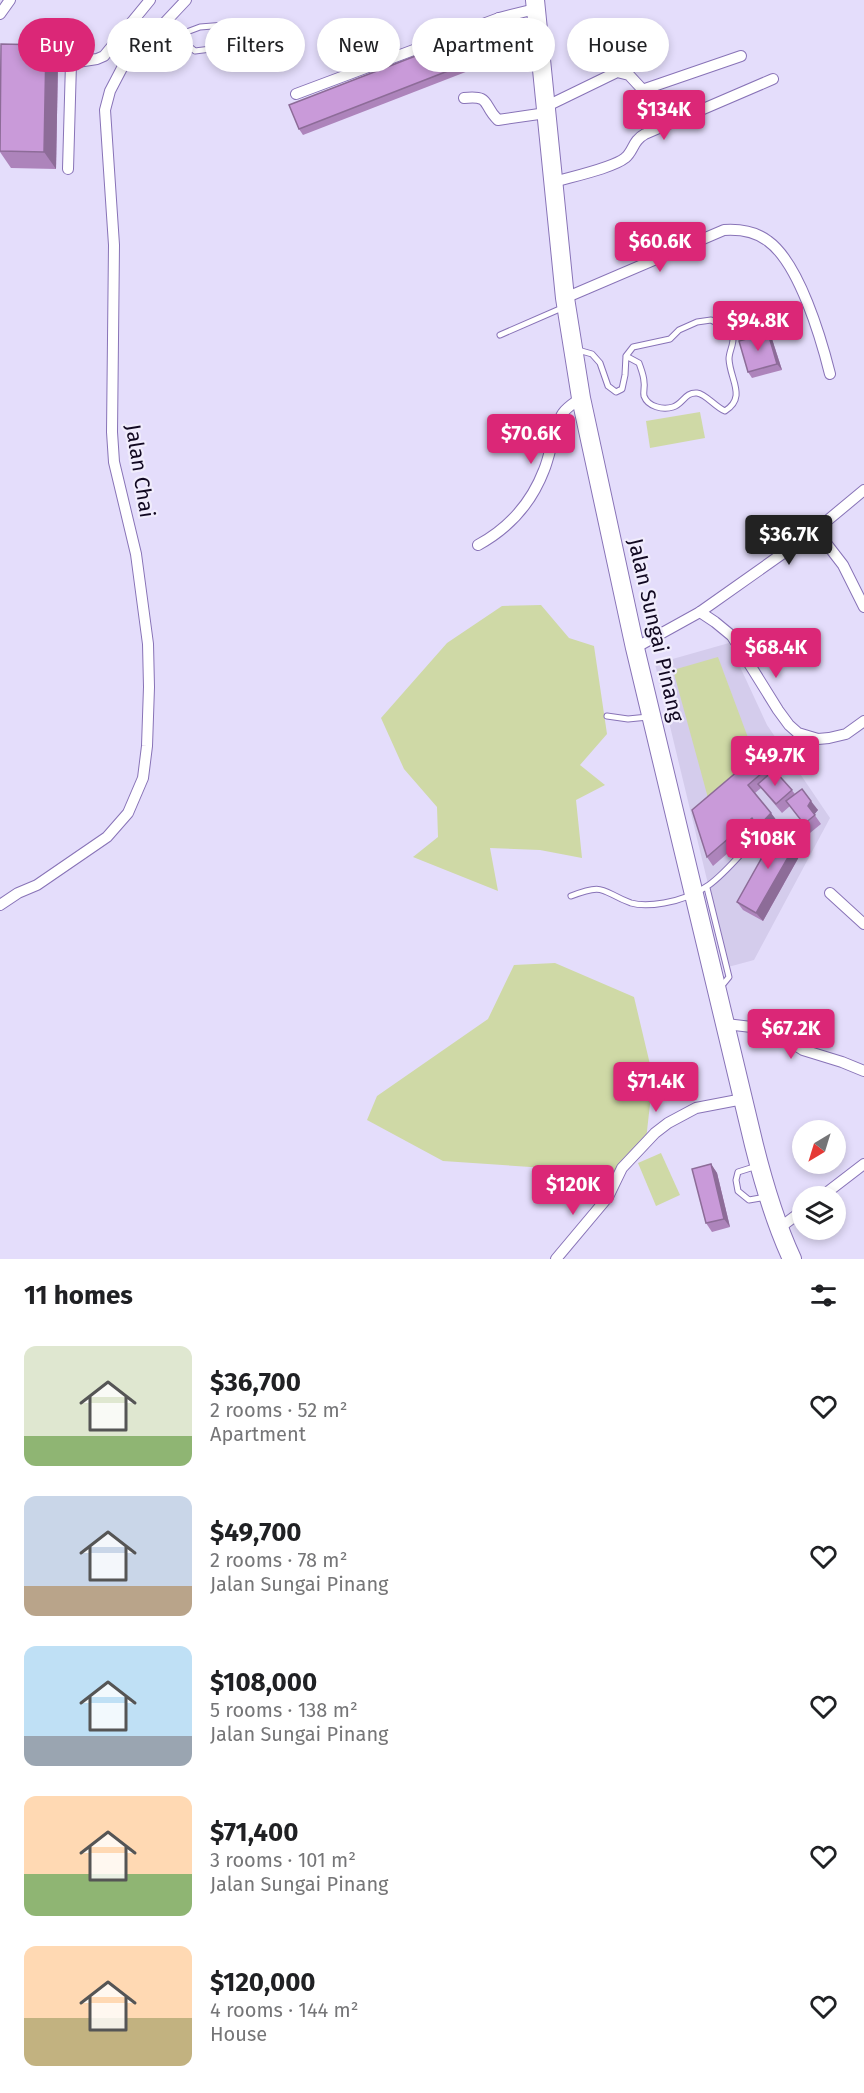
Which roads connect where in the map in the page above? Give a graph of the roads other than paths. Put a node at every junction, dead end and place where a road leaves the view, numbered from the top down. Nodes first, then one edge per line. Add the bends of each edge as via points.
1 (10, 0) edge
2 (150, 0) edge
3 (186, 0) edge
4 (535, 4) edge
5 (0, 14) edge
6 (171, 18) edge
7 (499, 18) edge
8 (184, 33) joint
9 (412, 51) edge
10 (741, 56) dead end
11 (120, 72) edge
12 (773, 79) dead end
13 (296, 94) dead end
14 (464, 98) dead end
15 (546, 110) junction
16 (68, 169) dead end
17 (554, 182) junction
18 (566, 302) junction
19 (500, 335) dead end
20 (573, 349) junction
21 (626, 356) junction
22 (830, 374) dead end
23 (580, 398) junction
24 (862, 493) edge
25 (816, 530) junction
26 (478, 545) dead end
27 (864, 607) edge
28 (700, 612) junction
29 (635, 648) junction
30 (608, 716) dead end
31 (652, 717) junction
32 (864, 721) edge
33 (753, 841) dead end
34 (701, 891) junction
35 (830, 893) dead end
36 (571, 896) dead end
37 (0, 905) edge
38 (864, 924) edge
39 (726, 1024) junction
40 (864, 1071) edge
41 (743, 1099) junction
42 (864, 1164) edge
43 (759, 1166) junction
44 (835, 1186) edge
45 (767, 1197) junction
46 (792, 1218) edge
47 (778, 1229) junction
48 (556, 1259) edge
49 (792, 1259) edge

1 - 5 street
2 - 16 street via 104,56 71,63
3 - 6 street, Jalan Chai
4 - 7 street
4 - 15 main road, Jalan Sungai Pinang
8 - 8 lane via 195,51 251,44 257,39 250,23 200,27
9 - 13 street
10 - 15 street via 645,89 629,75 617,72
11 - 37 street, Jalan Chai via 105,110 114,245 112,432 114,462 136,554 148,644 143,778 128,813 107,837
12 - 17 street via 645,134 618,162
14 - 15 street via 480,97 498,120
15 - 17 main road, Jalan Sungai Pinang
17 - 18 main road, Jalan Sungai Pinang
18 - 19 lane
18 - 20 main road, Jalan Sungai Pinang
18 - 22 street via 724,230 755,233 780,252 796,280
20 - 21 lane via 592,354 600,363 608,386 616,392 622,389
20 - 23 main road, Jalan Sungai Pinang
21 - 21 lane via 633,347 670,339 680,330 711,320 733,336 729,357 737,397 734,405 725,411 697,393 687,395 673,407 650,404 644,397 639,363
23 - 26 street via 563,412 544,470 528,501 504,530
23 - 29 main road, Jalan Sungai Pinang
24 - 25 street
25 - 27 street via 843,565
25 - 28 street
28 - 29 street
28 - 32 street via 732,636 778,710 798,733 829,738 846,734
29 - 31 main road, Jalan Sungai Pinang
30 - 31 lane
31 - 34 main road, Jalan Sungai Pinang
33 - 34 lane
34 - 36 lane via 666,902 638,904 593,888
34 - 39 main road, Jalan Sungai Pinang
35 - 38 street
39 - 40 street via 760,1028 803,1050
39 - 41 main road, Jalan Sungai Pinang
41 - 43 main road, Jalan Sungai Pinang
41 - 48 street via 696,1108 654,1132 622,1168 608,1197
42 - 44 street
43 - 45 main road, Jalan Sungai Pinang
43 - 45 lane via 738,1172 738,1191 748,1200
45 - 47 main road, Jalan Sungai Pinang
46 - 47 street
47 - 49 main road, Jalan Sungai Pinang

